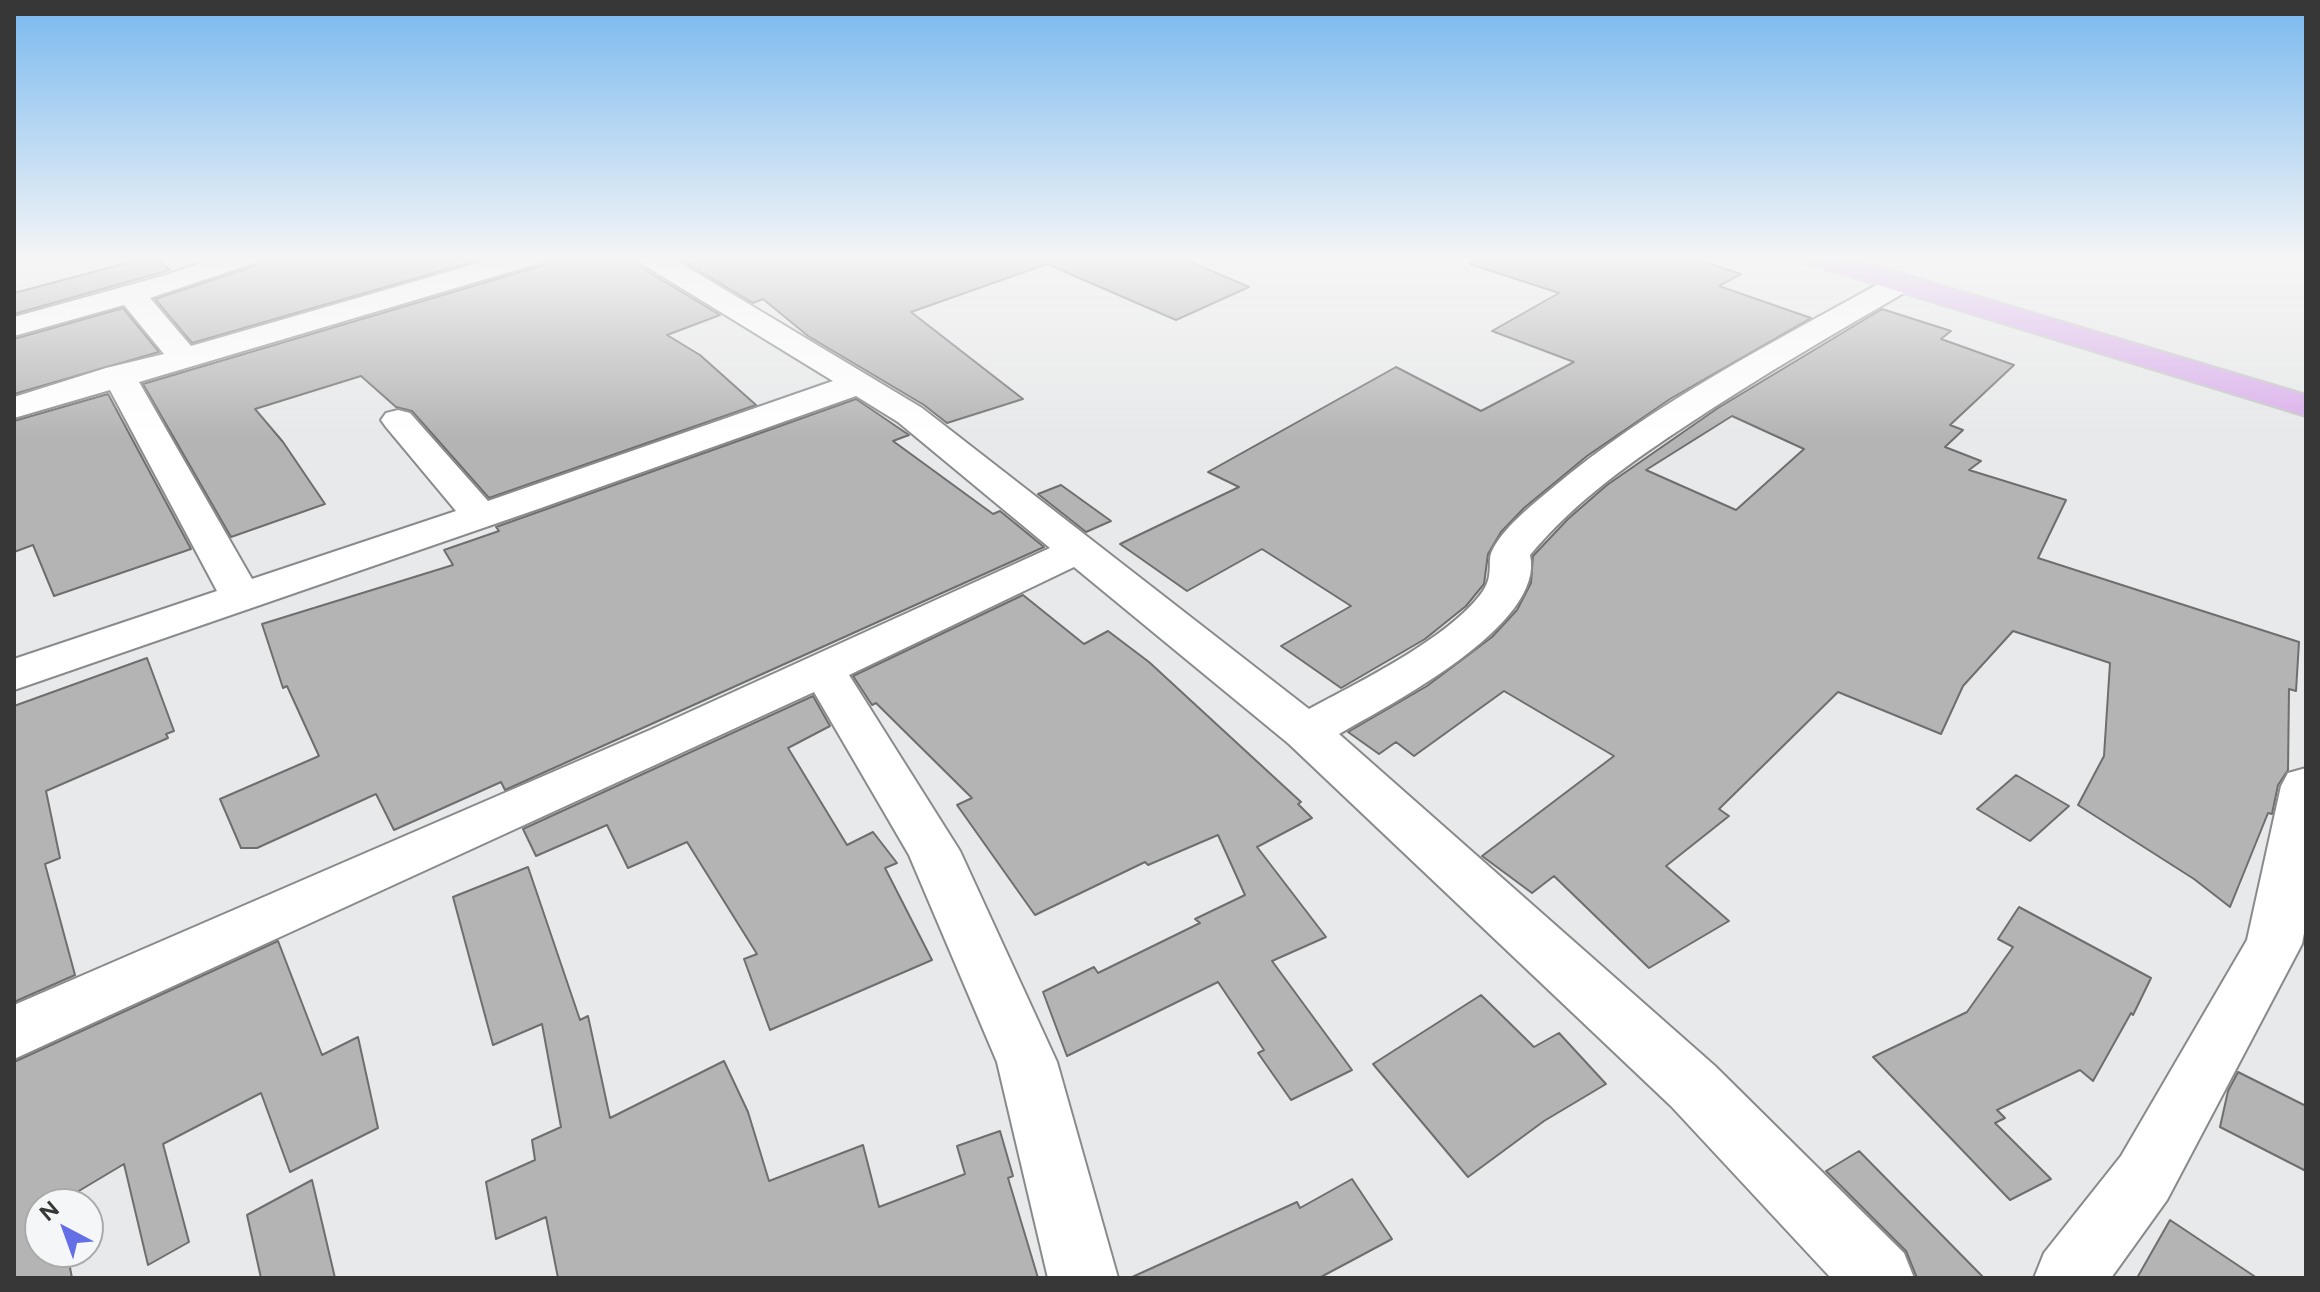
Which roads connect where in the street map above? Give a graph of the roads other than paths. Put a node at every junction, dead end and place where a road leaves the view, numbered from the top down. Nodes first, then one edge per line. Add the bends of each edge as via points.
1 (52, 316) edge
2 (149, 316) edge
3 (327, 316) edge
4 (749, 316) edge
5 (1843, 316) edge
6 (2007, 316) edge
7 (2067, 316) edge
8 (14, 327) edge
9 (184, 358) junction
10 (118, 375) junction
11 (859, 383) junction
12 (2306, 385) edge
13 (2306, 406) edge
14 (14, 408) edge
15 (398, 420) dead end
16 (481, 516) junction
17 (1080, 549) junction
18 (241, 596) junction
19 (823, 669) junction
20 (14, 675) edge
21 (1306, 732) junction
22 (2306, 786) edge
23 (14, 1033) edge
24 (1083, 1278) edge
25 (1879, 1278) edge
26 (2069, 1278) edge

1 - 8 street
2 - 9 street
3 - 9 street
4 - 11 street
5 - 21 street via 1709,394 1583,479 1548,508 1510,554 1513,574 1496,605 1467,632
6 - 13 main road
7 - 12 main road
9 - 10 street
10 - 14 street
10 - 18 street
11 - 16 street
11 - 17 street via 910,415
15 - 16 street
16 - 18 street
17 - 19 street
17 - 21 street
18 - 20 street
19 - 23 street
19 - 24 street via 934,851 1027,1062
21 - 25 street via 1693,1086
22 - 26 street via 2274,944 2144,1178

